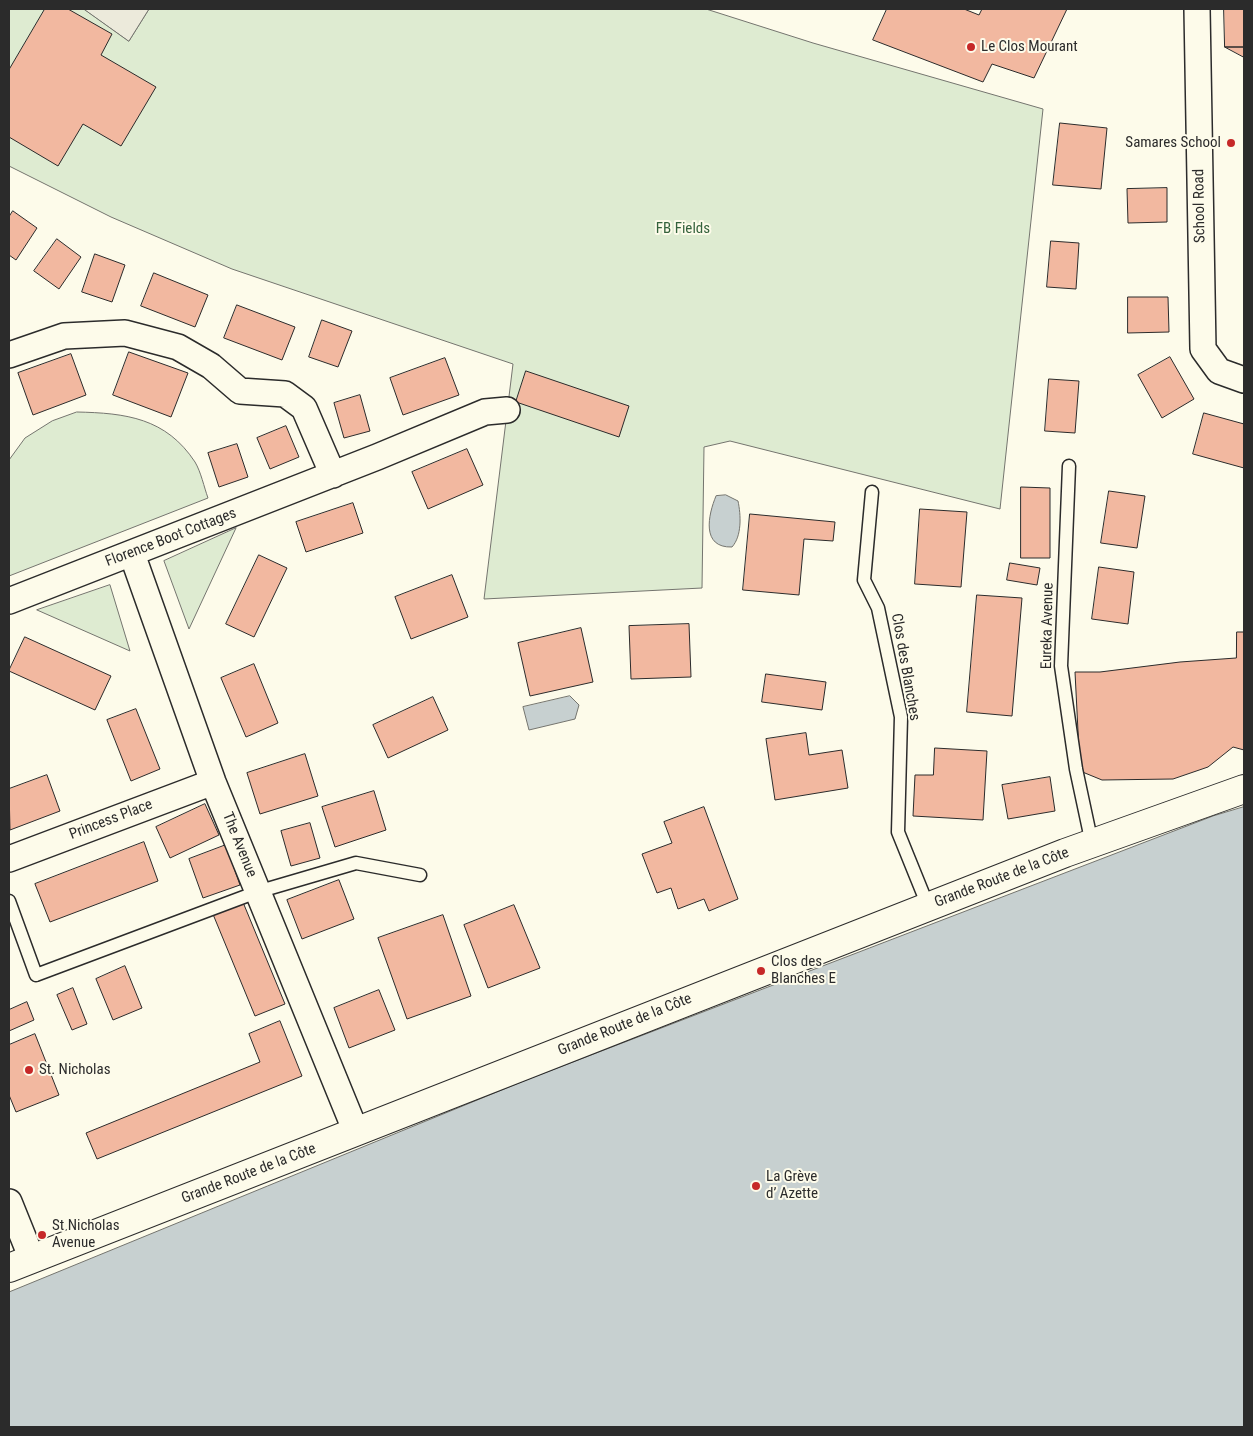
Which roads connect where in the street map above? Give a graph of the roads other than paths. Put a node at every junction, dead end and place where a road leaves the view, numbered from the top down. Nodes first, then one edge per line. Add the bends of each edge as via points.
1 (1197, 9) edge
2 (9, 354) edge
3 (1244, 380) edge
4 (507, 410) dead end
5 (1069, 466) dead end
6 (333, 475) junction
7 (872, 492) dead end
8 (132, 554) junction
9 (9, 601) edge
10 (213, 782) junction
11 (1244, 789) edge
12 (1092, 844) junction
13 (9, 859) edge
14 (420, 875) dead end
15 (257, 892) junction
16 (9, 901) edge
17 (928, 906) junction
18 (356, 1132) junction
19 (9, 1202) edge
20 (20, 1263) edge

1 - 3 street, School Road via 1203,349 1219,371
2 - 6 street via 64,336 125,333 178,347 211,366 240,391 285,394 304,408
4 - 6 street, Florence Boot Cottages via 485,412
5 - 12 lane, Eureka Avenue via 1061,666 1076,769
6 - 8 street, Florence Boot Cottages
7 - 17 lane, Clos des Blanches via 864,580 878,608 900,717 898,832
8 - 9 street, Florence Boot Cottages
8 - 10 street, The Avenue
10 - 13 street, Princess Place
10 - 15 street, The Avenue
11 - 12 main road, Grande Route de la Côte
12 - 17 main road, Grande Route de la Côte
14 - 15 lane via 356,863
15 - 16 lane via 36,975
15 - 18 street, The Avenue
17 - 18 main road, Grande Route de la Côte
18 - 20 main road, Grande Route de la Côte
19 - 20 street

